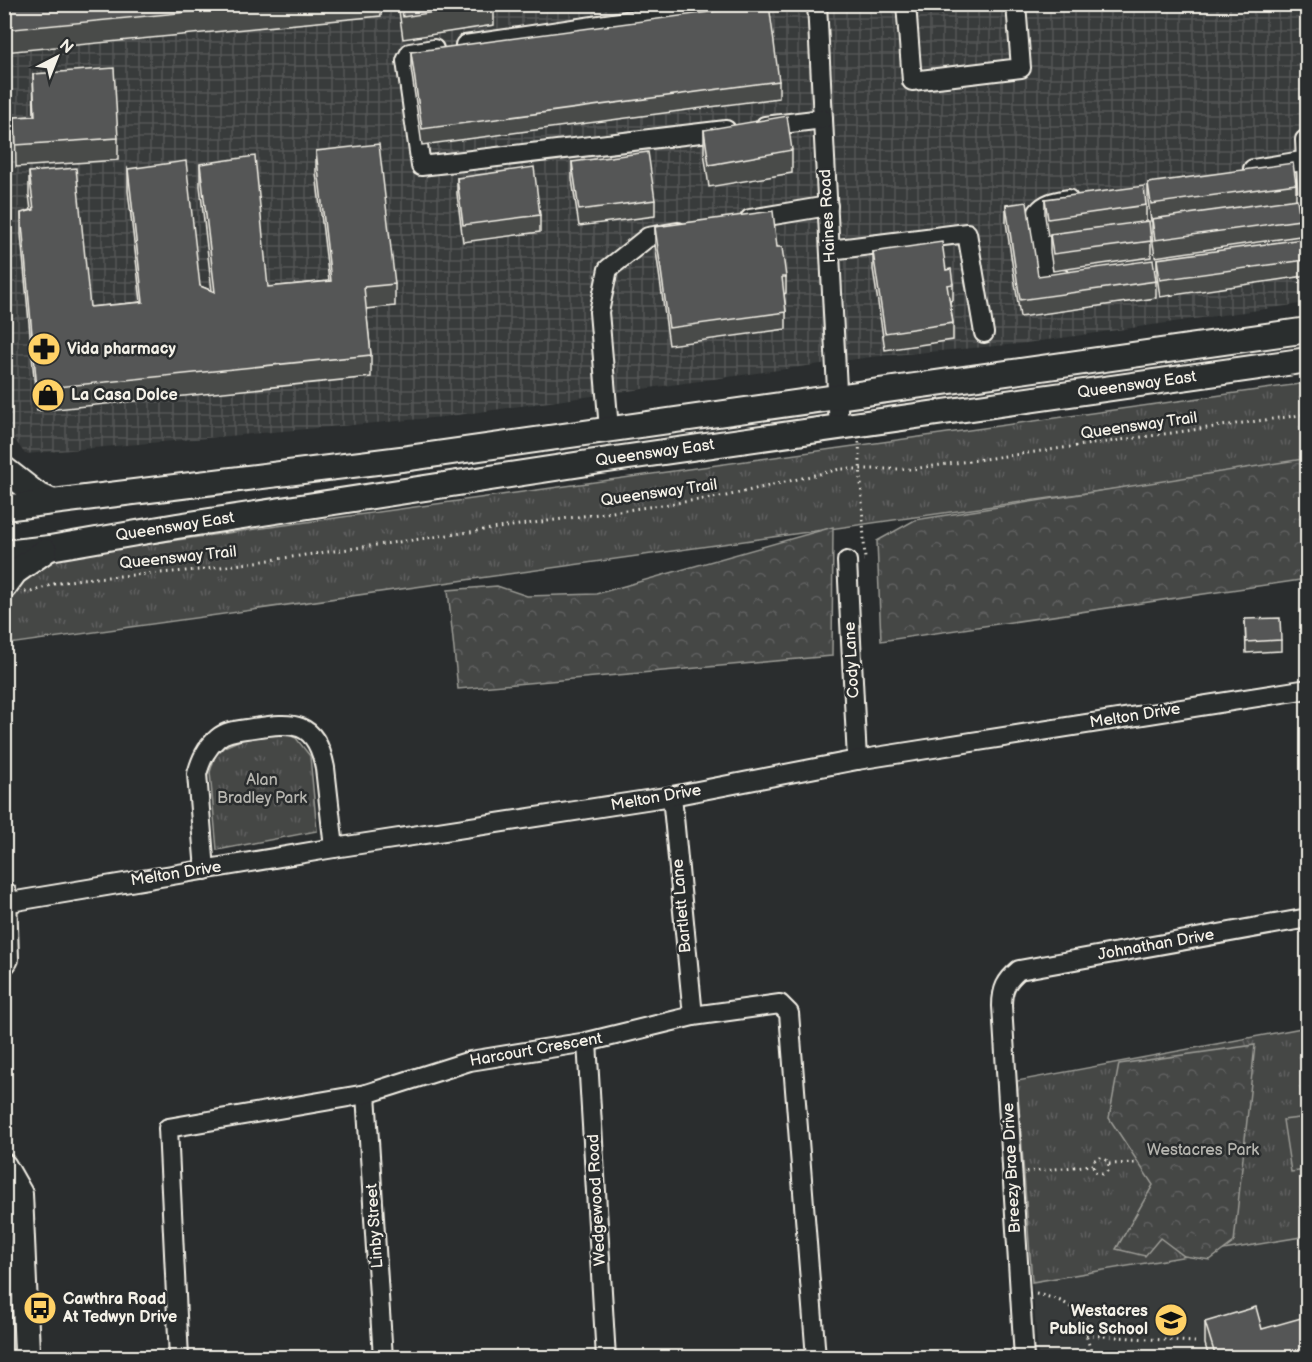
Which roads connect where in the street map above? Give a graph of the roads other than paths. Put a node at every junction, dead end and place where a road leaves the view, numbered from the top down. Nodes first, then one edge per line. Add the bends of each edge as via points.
1 (741, 4) edge
2 (817, 4) edge
3 (906, 4) edge
4 (1016, 4) edge
5 (823, 119) junction
6 (1308, 138) edge
7 (1306, 161) edge
8 (1230, 173) edge
9 (1091, 195) edge
10 (1307, 202) edge
11 (828, 206) junction
12 (1261, 208) edge
13 (736, 222) edge
14 (692, 229) edge
15 (830, 250) junction
16 (1078, 276) edge
17 (1308, 330) edge
18 (984, 333) dead end
19 (1308, 360) edge
20 (838, 396) junction
21 (609, 429) junction
22 (849, 431) junction
23 (4, 469) edge
24 (51, 501) junction
25 (4, 508) edge
26 (50, 548) junction
27 (4, 553) edge
28 (847, 561) road end
29 (14, 589) edge
30 (1308, 689) edge
31 (857, 760) junction
32 (672, 796) junction
33 (334, 848) junction
34 (205, 870) junction
35 (4, 894) edge
36 (5, 902) edge
37 (1308, 918) edge
38 (4, 962) edge
39 (1008, 979) joint
40 (693, 1016) junction
41 (588, 1042) junction
42 (366, 1094) junction
43 (4, 1166) edge
44 (14, 1272) edge
45 (24, 1358) edge
46 (179, 1358) edge
47 (383, 1358) edge
48 (606, 1358) edge
49 (816, 1358) edge
50 (1024, 1358) edge

1 - 5 street via 410,53 406,61 421,166
2 - 5 street, Haines Road
3 - 4 street via 912,81 1021,68
5 - 11 street, Haines Road
6 - 7 street
7 - 8 street
7 - 10 street
9 - 16 street via 1056,201 1042,206 1038,212 1047,243 1044,281
10 - 12 street
11 - 13 street
11 - 15 street, Haines Road
14 - 21 street via 648,237 608,269 599,312
15 - 18 street via 968,232
15 - 20 street, Haines Road
17 - 20 main road, Queensway East
19 - 22 main road, Queensway East
20 - 21 main road, Queensway East
20 - 22 street, Haines Road
21 - 24 main road, Queensway East via 409,458
22 - 26 main road, Queensway East via 602,461
23 - 24 main road
24 - 25 main road, Queensway East
26 - 27 main road, Queensway East
26 - 29 main road via 15,572
28 - 31 street, Cody Lane
30 - 31 street, Melton Drive
31 - 32 street, Melton Drive
32 - 33 street, Melton Drive
32 - 40 street, Bartlett Lane
33 - 34 street, Melton Drive
33 - 34 street via 324,758 314,738 297,725 284,724 229,732 209,746 197,774
34 - 36 street, Melton Drive
35 - 36 main road
36 - 38 main road
37 - 39 street, Johnathan Drive via 1019,970
39 - 50 street, Breezy Brae Drive via 1002,1006
40 - 41 street, Harcourt Crescent
40 - 49 street, Harcourt Crescent via 780,1004 789,1013
41 - 42 street, Harcourt Crescent via 470,1061
41 - 48 street, Wedgewood Road
42 - 46 street, Harcourt Crescent via 168,1128
42 - 47 street, Linby Street
43 - 44 main road via 20,1194
44 - 45 main road via 27,1351

